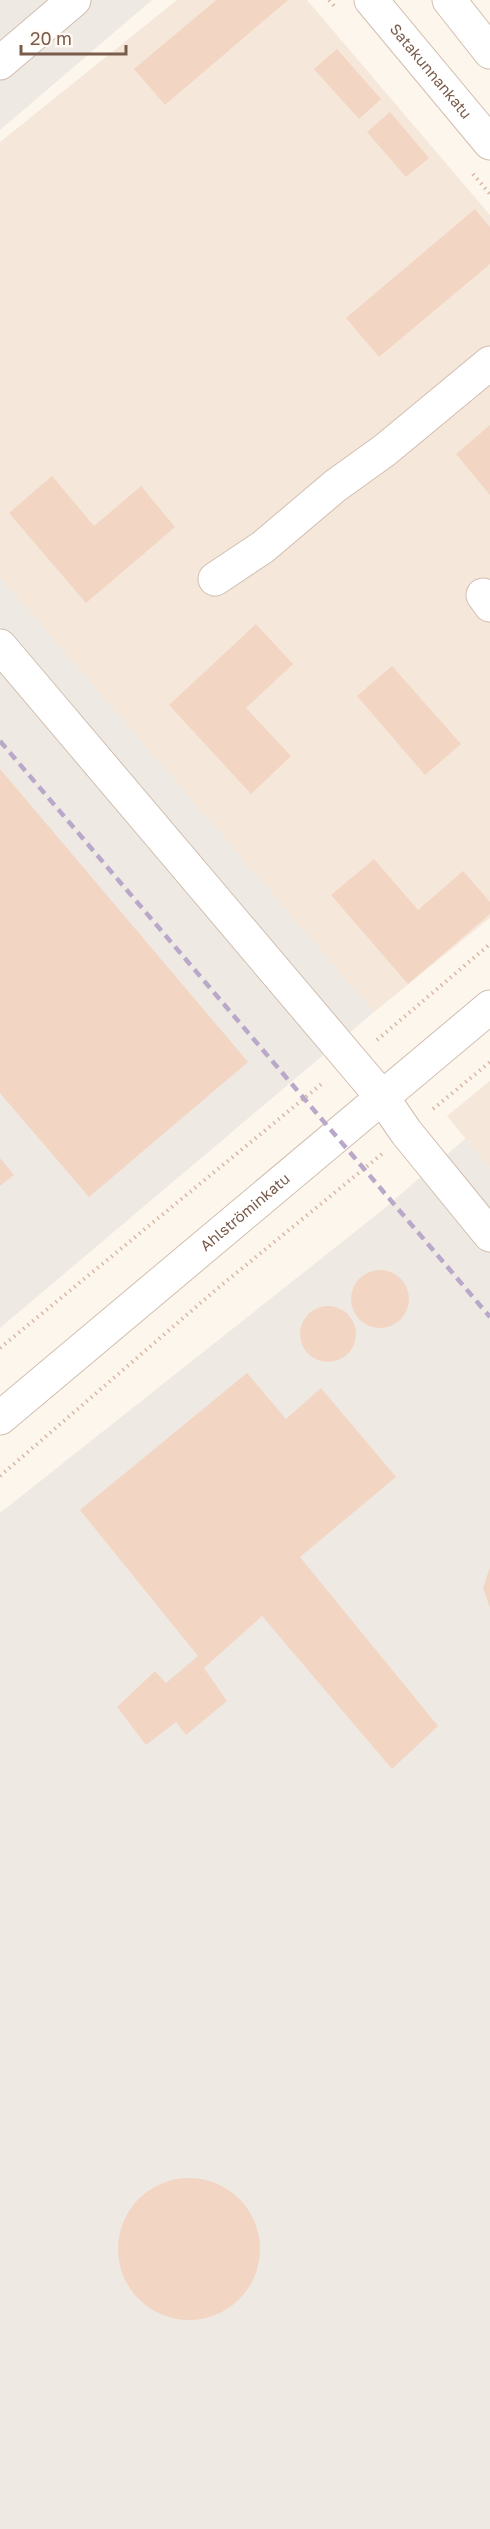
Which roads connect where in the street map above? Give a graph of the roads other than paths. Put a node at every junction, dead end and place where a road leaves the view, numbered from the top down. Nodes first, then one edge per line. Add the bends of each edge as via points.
1 (74, 0) edge
2 (371, 0) edge
3 (449, 0) edge
4 (490, 51) edge
5 (2, 63) edge
6 (490, 143) edge
7 (490, 363) edge
8 (214, 579) dead end
9 (0, 646) edge
10 (490, 1007) edge
11 (382, 1097) junction
12 (490, 1234) edge
13 (0, 1418) edge

1 - 5 street
2 - 6 street, Satakunnankatu
3 - 4 street
7 - 8 street via 263,547
9 - 11 street
10 - 11 street, Ahlströminkatu
11 - 12 street
11 - 13 street, Ahlströminkatu

